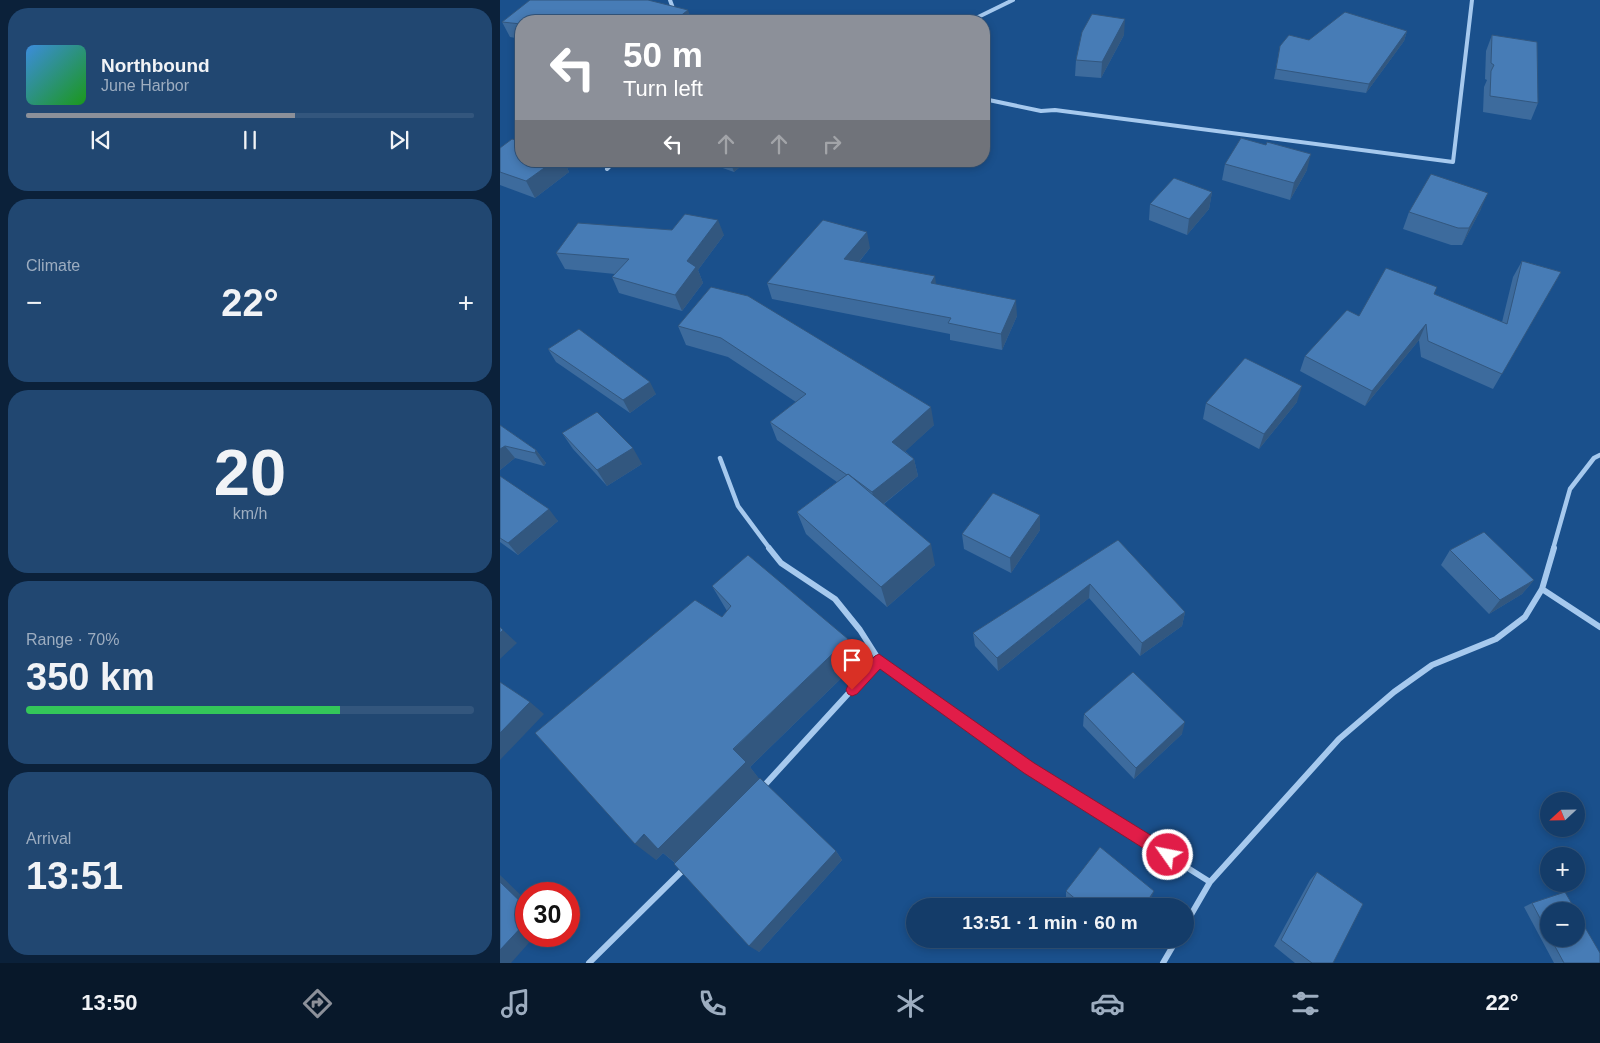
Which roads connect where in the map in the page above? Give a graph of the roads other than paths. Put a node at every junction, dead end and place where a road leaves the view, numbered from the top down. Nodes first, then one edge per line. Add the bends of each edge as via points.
1 (670, 0) edge
2 (1013, 0) edge
3 (1472, 0) edge
4 (677, 15) edge
5 (982, 15) edge
6 (990, 100) edge
7 (1600, 455) edge
8 (720, 458) dead end
9 (1542, 589) junction
10 (1600, 627) edge
11 (879, 660) junction
12 (758, 792) edge
13 (689, 863) edge
14 (1210, 882) junction
15 (1194, 910) edge
16 (1172, 948) edge
17 (590, 963) edge
18 (1163, 963) edge

1 - 4 street
2 - 5 street
3 - 6 street via 1453,162 1073,112 1041,111
7 - 9 street via 1594,458 1570,489
8 - 11 street via 738,506 781,563 835,599
9 - 10 street
9 - 14 street via 1525,617 1496,639 1432,665 1394,692 1339,739
11 - 12 street
11 - 14 street via 1029,768
13 - 17 street
14 - 15 street
16 - 18 street

